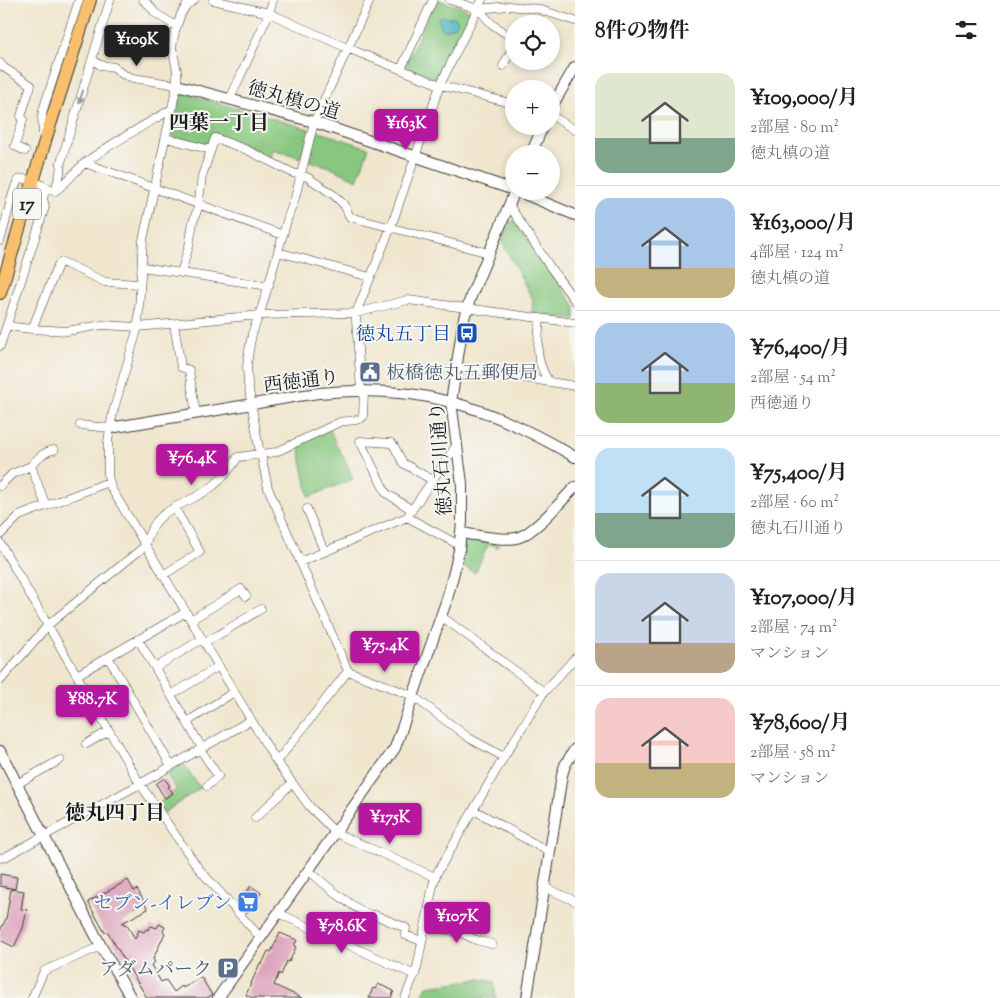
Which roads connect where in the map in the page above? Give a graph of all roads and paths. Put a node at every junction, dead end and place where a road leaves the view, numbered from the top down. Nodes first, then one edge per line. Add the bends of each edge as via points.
1 (79, 0) edge
2 (86, 0) edge
3 (90, 0) edge
4 (110, 0) edge
5 (143, 0) edge
6 (194, 0) edge
7 (213, 0) edge
8 (273, 0) edge
9 (370, 0) edge
10 (433, 0) edge
11 (450, 0) edge
12 (482, 0) edge
13 (478, 9) junction
14 (269, 13) junction
15 (575, 21) edge
16 (176, 26) junction
17 (505, 34) edge
18 (347, 48) junction
19 (93, 60) junction
20 (0, 62) edge
21 (505, 62) edge
22 (503, 66) dead end
23 (575, 67) edge
24 (401, 69) junction
25 (177, 85) junction
26 (440, 85) junction
27 (560, 93) edge
28 (230, 99) junction
29 (505, 102) edge
30 (172, 109) junction
31 (49, 112) junction
32 (560, 121) edge
33 (314, 122) junction
34 (575, 130) edge
35 (166, 138) junction
36 (211, 150) junction
37 (25, 151) dead end
38 (416, 157) junction
39 (86, 163) junction
40 (300, 176) junction
41 (30, 181) junction
42 (46, 188) junction
43 (154, 188) junction
44 (505, 188) edge
45 (55, 191) junction
46 (511, 200) edge
47 (538, 200) edge
48 (198, 204) junction
49 (509, 205) junction
50 (575, 215) edge
51 (391, 227) junction
52 (2, 229) edge
53 (283, 235) junction
54 (0, 241) edge
55 (278, 252) junction
56 (490, 253) junction
57 (0, 266) edge
58 (142, 267) junction
59 (181, 273) junction
60 (370, 277) junction
61 (140, 284) junction
62 (268, 286) junction
63 (0, 293) edge
64 (575, 301) edge
65 (467, 309) junction
66 (356, 313) junction
67 (259, 315) junction
68 (540, 318) junction
69 (575, 323) edge
70 (174, 324) junction
71 (8, 325) junction
72 (138, 327) junction
73 (32, 329) junction
74 (0, 346) edge
75 (457, 367) junction
76 (549, 382) junction
77 (575, 386) edge
78 (363, 391) junction
79 (451, 402) junction
80 (251, 404) junction
81 (196, 414) junction
82 (80, 425) dead end
83 (110, 428) junction
84 (458, 443) junction
85 (54, 450) dead end
86 (261, 454) junction
87 (575, 457) edge
88 (30, 466) junction
89 (432, 480) junction
90 (109, 482) junction
91 (0, 486) edge
92 (575, 487) edge
93 (46, 506) junction
94 (174, 508) junction
95 (307, 509) dead end
96 (410, 513) junction
97 (461, 533) junction
98 (0, 535) edge
99 (0, 543) edge
100 (460, 545) junction
101 (145, 546) junction
102 (324, 552) junction
103 (300, 562) junction
104 (163, 575) junction
105 (246, 596) dead end
106 (261, 609) dead end
107 (186, 612) junction
108 (441, 616) junction
109 (190, 620) junction
110 (48, 625) junction
111 (138, 639) junction
112 (204, 641) junction
113 (108, 657) junction
114 (575, 658) edge
115 (219, 666) junction
116 (155, 668) junction
117 (348, 671) junction
118 (77, 675) junction
119 (0, 681) edge
120 (234, 692) junction
121 (544, 692) junction
122 (172, 695) junction
123 (413, 696) junction
124 (251, 720) junction
125 (187, 722) junction
126 (109, 731) junction
127 (86, 744) dead end
128 (201, 749) junction
129 (575, 750) edge
130 (0, 751) edge
131 (504, 757) junction
132 (60, 760) dead end
133 (276, 761) junction
134 (171, 766) junction
135 (292, 783) junction
136 (18, 784) junction
137 (140, 784) junction
138 (207, 786) dead end
139 (474, 810) junction
140 (254, 818) dead end
141 (335, 832) junction
142 (44, 836) junction
143 (549, 852) junction
144 (0, 856) edge
145 (308, 870) junction
146 (435, 877) junction
147 (544, 887) junction
148 (575, 901) edge
149 (278, 913) junction
150 (425, 926) junction
151 (260, 938) junction
152 (422, 942) junction
153 (492, 944) dead end
154 (101, 946) junction
155 (415, 974) junction
156 (32, 998) edge
157 (131, 998) edge
158 (218, 998) edge
159 (405, 998) edge
160 (527, 998) edge

1 - 31 street, 17
2 - 31 highway, 17
3 - 31 highway, 17
4 - 19 street
5 - 16 street via 155,13
6 - 16 street via 186,6
7 - 14 street
8 - 14 street
9 - 18 street
10 - 24 street
11 - 13 street
12 - 13 street
13 - 15 street via 524,7
13 - 17 street
13 - 26 street
14 - 18 street
14 - 28 street
16 - 25 street via 172,47
18 - 24 street
18 - 33 street
19 - 25 street via 133,78
19 -> 45 street
20 - 37 street via 31,85 15,146
21 - 22 street
23 - 27 street
24 - 26 street
25 - 28 street, 徳丸槙の道
25 - 30 street
26 - 29 street
26 - 38 street
28 - 33 street, 徳丸槙の道
30 - 35 street
30 - 39 street via 111,144
31 - 41 highway, 17
31 - 41 highway, 17
32 - 34 street
33 - 38 street, 徳丸槙の道
33 - 40 street
35 - 36 street
35 - 43 street
36 - 40 street via 215,138
36 - 48 street via 202,176
38 - 44 street, 徳丸槙の道
38 - 51 street
39 - 43 street
39 - 45 street
40 - 51 street via 307,177 334,196 350,217
40 - 53 street
41 - 42 street
41 - 52 street via 22,178 17,182
41 - 57 highway, 17
41 - 63 highway, 17
42 - 45 street
42 - 71 street via 45,206
43 - 48 street
43 - 58 street via 143,240
46 - 49 street, 徳丸石川通り
47 - 50 street, 徳丸槙の道
48 - 53 street
48 - 59 street
49 - 56 street, 徳丸石川通り
49 - 64 street
51 - 56 street
51 - 60 street
52 - 54 street
53 - 55 street
55 - 60 street
55 - 62 street
56 - 65 street, 徳丸石川通り
58 - 59 street
58 - 61 street
59 - 62 street
60 - 66 street
61 - 72 street
61 - 73 street via 105,282 62,262
62 - 67 street
65 - 66 street via 408,300
65 - 68 street
65 - 75 street, 徳丸石川通り
66 - 67 street
66 - 78 street
67 - 70 street
67 - 80 street via 248,350
68 - 69 street
68 - 76 street via 538,357
70 - 72 street
70 - 81 street via 181,367 189,370
71 - 73 street
71 - 74 street
72 - 73 street via 102,325 67,331
72 - 83 street
75 - 76 street
75 - 79 street, 徳丸石川通り
76 - 77 street
78 - 79 street, 西徳通り via 409,394
78 - 80 street, 西徳通り
78 - 86 street via 363,421 340,422 276,452
79 - 84 street, 徳丸石川通り
79 - 87 street, 西徳通り via 513,424
80 - 81 street, 西徳通り
80 - 86 street
81 - 83 street, 西徳通り
82 - 83 street, 西徳通り
83 - 90 street
84 - 89 street
84 - 97 street, 徳丸石川通り via 463,501
85 - 88 street
86 - 94 street via 238,457 212,487
86 - 103 street via 268,488
88 - 91 street via 12,474
88 - 93 street
89 - 96 street
89 - 96 street via 403,463 391,443 360,441 386,493
90 - 93 street
90 - 101 street
92 - 97 street via 521,537
93 - 98 street via 19,516
94 - 101 street via 160,516 148,534
94 - 104 street via 200,552
95 - 102 street
96 - 100 street
96 - 102 street
97 - 100 street, 徳丸石川通り
99 - 110 street
100 - 108 street, 徳丸石川通り
101 - 104 street
101 - 110 street
102 - 103 street
103 - 117 street
104 - 107 street
105 - 109 street via 242,589
106 - 112 street
107 - 109 street
107 - 111 street
108 - 121 street
108 - 123 street, 徳丸石川通り
109 - 112 street
110 - 118 street
110 - 119 street
111 - 113 street
111 - 116 street
112 - 115 street
112 - 116 street
113 - 118 street
113 - 134 street
114 - 121 street
115 - 120 street
115 - 122 street
116 - 122 street
117 - 123 street
117 - 133 street
118 - 126 street
120 - 124 street
120 - 125 street
121 - 131 street
122 - 125 street
123 - 131 street via 468,738
123 - 141 street, 徳丸石川通り via 394,748
124 - 128 street
124 - 133 street
125 - 128 street
126 - 127 street
126 - 137 street
128 - 134 street
128 - 138 street via 218,776
129 - 143 street via 562,775
130 - 136 street
131 - 139 street
132 - 136 street
133 - 135 street
134 - 137 street
135 - 140 street
135 - 141 street
136 - 142 street
137 - 142 street
137 - 151 street via 199,869
139 - 143 street
139 - 146 street
141 - 145 street, 徳丸石川通り
141 - 146 street
142 - 144 street via 5,857
142 - 154 street
143 - 147 street
145 - 149 street, 徳丸石川通り
145 - 152 street via 358,909 406,928 405,935
146 - 150 street
147 - 148 street
147 - 160 street
149 - 151 street, 徳丸石川通り
149 - 155 street
150 - 152 street
150 - 153 street via 458,932
151 - 158 street, 徳丸石川通り
152 - 155 street
154 - 156 street via 44,971
154 - 157 street
155 - 159 street

